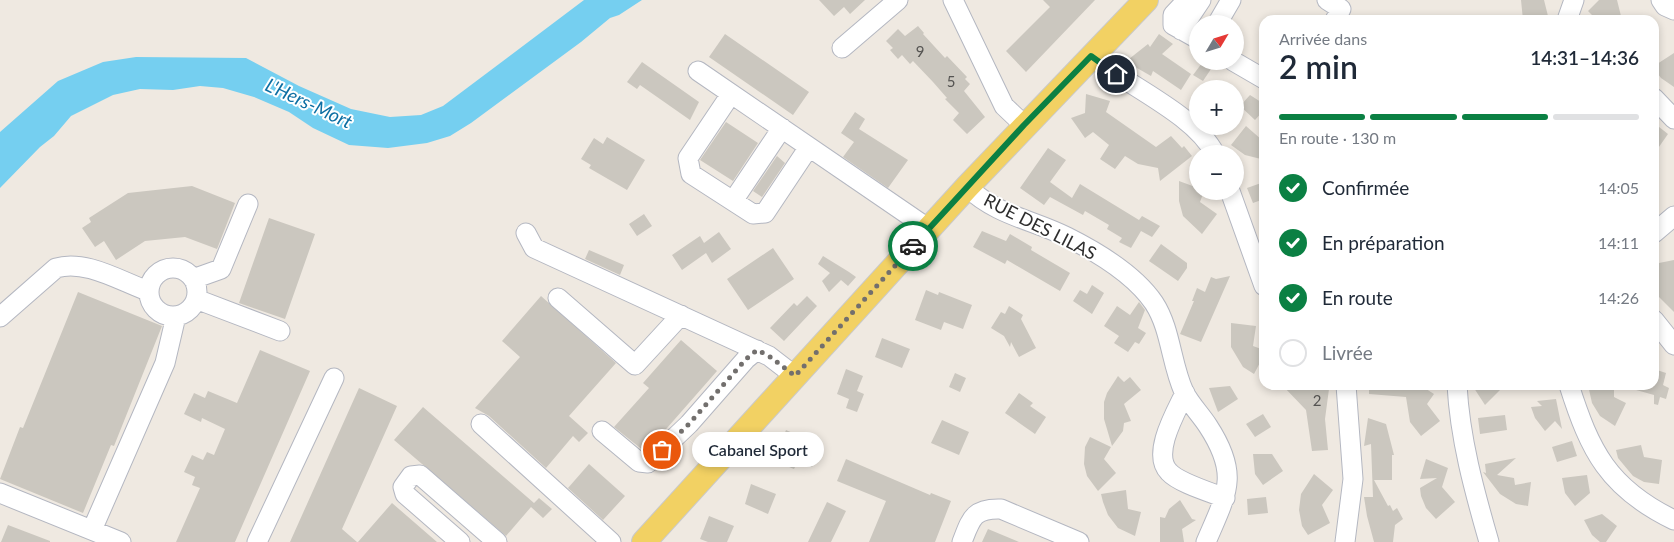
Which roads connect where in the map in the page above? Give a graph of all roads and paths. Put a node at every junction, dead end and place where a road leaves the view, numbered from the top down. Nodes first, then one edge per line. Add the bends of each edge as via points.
1 (898, 0) edge
2 (953, 0) edge
3 (1146, 0) edge
4 (1187, 0) edge
5 (1201, 0) edge
6 (1231, 0) edge
7 (1327, 0) edge
8 (1574, 0) edge
9 (1661, 0) edge
10 (1674, 10) edge
11 (1222, 15) edge
12 (1338, 15) edge
13 (1569, 15) edge
14 (1181, 30) junction
15 (1189, 34) edge
16 (842, 48) dead end
17 (1091, 56) junction
18 (1244, 67) edge
19 (698, 71) dead end
20 (1259, 76) edge
21 (731, 94) junction
22 (1659, 104) edge
23 (1674, 120) edge
24 (1024, 125) junction
25 (782, 128) junction
26 (1209, 145) edge
27 (809, 147) junction
28 (966, 187) junction
29 (1233, 200) edge
30 (733, 201) junction
31 (248, 204) dead end
32 (1674, 216) edge
33 (929, 229) junction
34 (1659, 229) edge
35 (526, 233) dead end
36 (1259, 272) edge
37 (193, 279) junction
38 (148, 291) junction
39 (558, 298) dead end
40 (196, 299) junction
41 (681, 315) junction
42 (176, 316) junction
43 (0, 317) edge
44 (1659, 326) edge
45 (280, 331) dead end
46 (1674, 345) edge
47 (757, 350) junction
48 (795, 376) junction
49 (334, 378) dead end
50 (1346, 390) edge
51 (1458, 390) edge
52 (1571, 390) edge
53 (1184, 393) junction
54 (481, 424) dead end
55 (602, 431) dead end
56 (0, 493) edge
57 (1225, 498) junction
58 (1674, 520) edge
59 (92, 530) junction
60 (121, 542) edge
61 (257, 542) edge
62 (460, 542) edge
63 (497, 542) edge
64 (611, 542) edge
65 (644, 542) edge
66 (962, 542) edge
67 (1079, 542) edge
68 (1206, 542) edge
69 (1344, 542) edge
70 (1490, 542) edge

1 - 16 street
2 - 24 street via 1004,106
3 - 17 main road
4 - 14 street via 1174,15 1173,25
5 - 14 street
6 - 11 street
7 - 12 street via 1341,9
8 - 13 street
9 - 10 street
14 - 15 street
17 - 24 main road
17 - 26 street via 1188,122
18 - 20 street
19 - 21 street
21 - 25 street
21 - 30 street via 688,158 690,174
22 - 23 street
24 - 28 main road
25 - 27 street
25 - 30 street
27 - 30 street via 765,213 753,214
27 - 33 street
28 - 33 main road
28 - 53 street, RUE DES LILAS via 993,208 1067,237 1134,279 1155,305 1163,322
29 - 36 street
31 - 37 street via 221,269
32 - 34 street
33 - 48 main road
35 - 41 street via 534,248
37 - 38 street via 182,269 168,268 158,272
37 - 40 street via 197,288
38 - 42 street via 149,300 157,311
38 - 43 street via 79,265 66,265 47,275
39 - 41 street via 636,365
40 - 42 street via 192,308
40 - 45 street
41 - 47 street
42 - 59 street via 165,363
44 - 46 street
47 - 48 street
47 - 55 street via 648,463 639,462
48 - 65 main road
49 - 61 street
50 - 69 street via 1353,479
51 - 70 street via 1463,443
52 - 58 street via 1584,431 1609,472 1628,492
53 - 57 street, RUE DES LILAS via 1223,452 1228,468
53 - 57 street via 1162,446 1163,464 1176,477
54 - 64 street
56 - 59 street
57 - 68 street, RUE DES LILAS
59 - 60 street
62 - 63 street via 405,494 403,486 411,476 420,475
66 - 67 street via 971,520 988,508 1001,509

